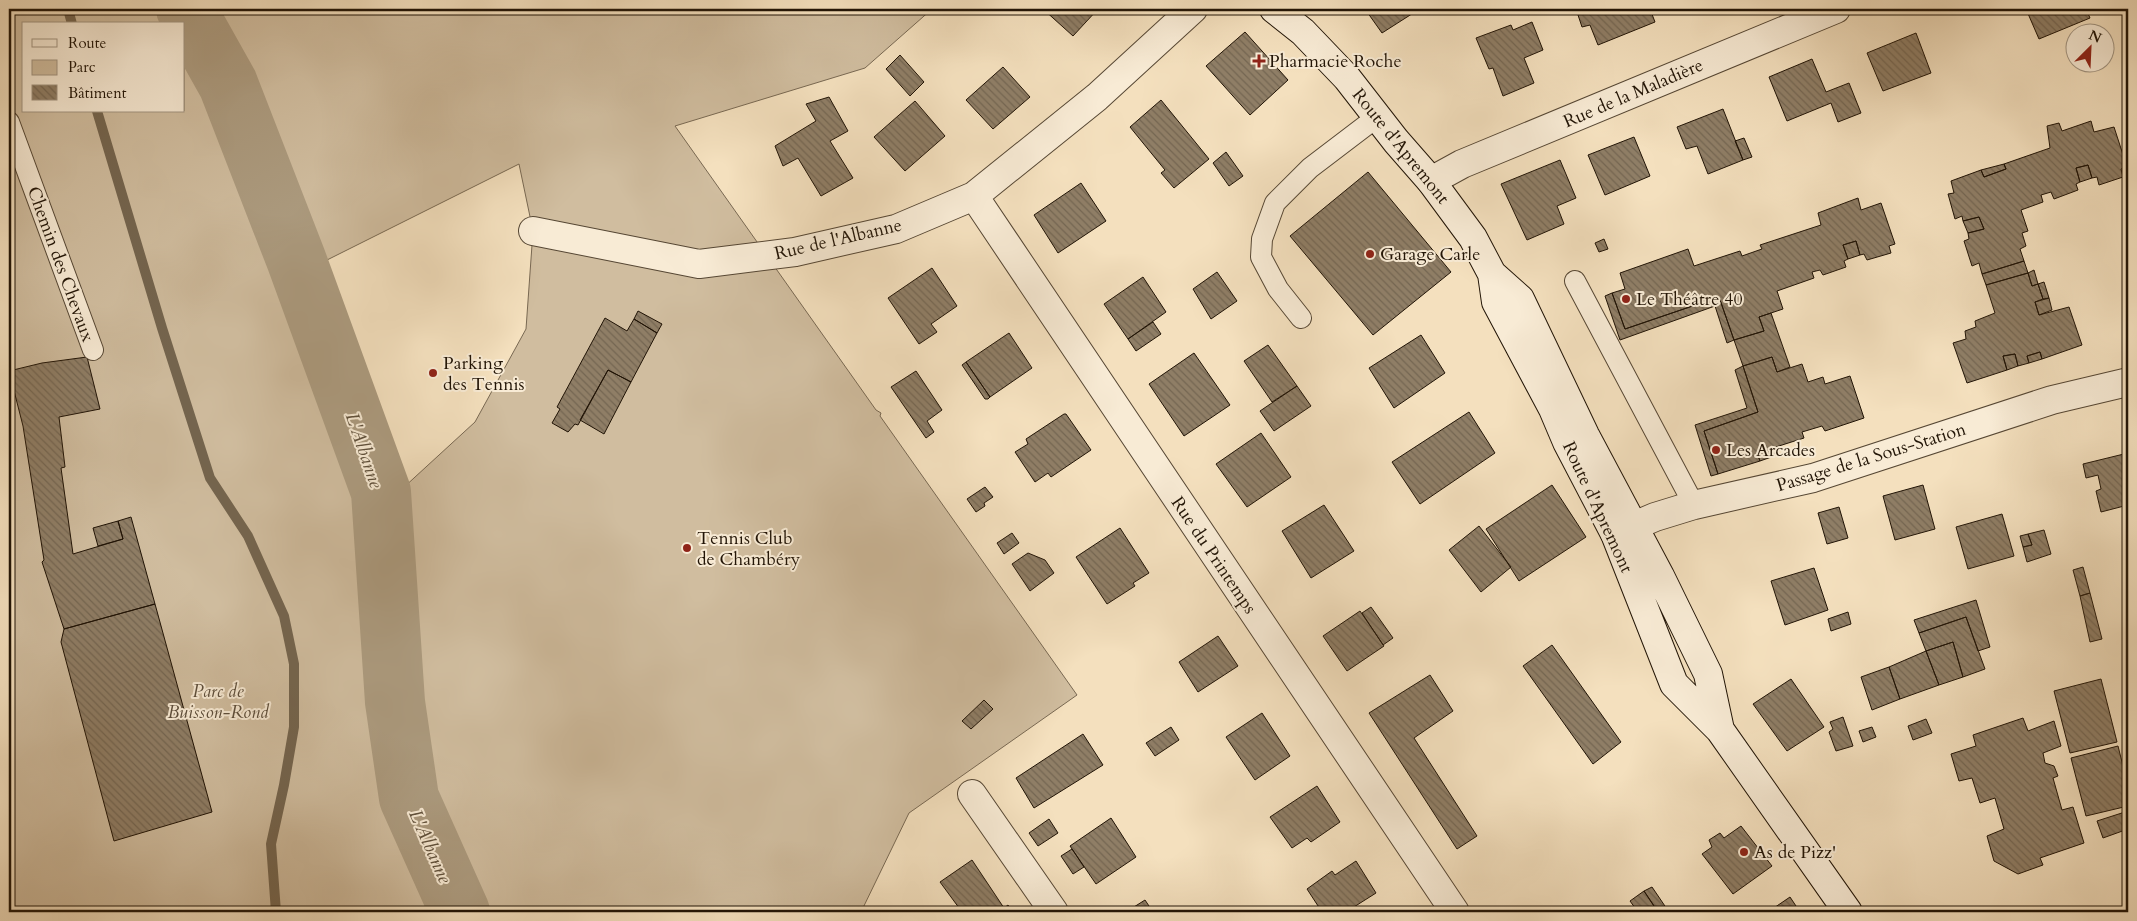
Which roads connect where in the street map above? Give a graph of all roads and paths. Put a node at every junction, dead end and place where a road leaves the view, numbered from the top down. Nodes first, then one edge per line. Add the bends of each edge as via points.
1 (1193, 9) edge
2 (1274, 9) edge
3 (1836, 9) edge
4 (1377, 117) junction
5 (9, 122) edge
6 (1431, 181) junction
7 (974, 196) junction
8 (533, 231) dead end
9 (1575, 281) dead end
10 (1301, 318) dead end
11 (93, 350) dead end
12 (2128, 382) edge
13 (1694, 506) junction
14 (1624, 530) junction
15 (972, 794) dead end
16 (1054, 912) edge
17 (1455, 912) edge
18 (1848, 912) edge

1 - 7 street, Rue de l'Albanne via 1097,97
2 - 4 street, Route d'Apremont via 1303,32 1348,78
3 - 6 street, Rue de la Maladière via 1462,164
4 - 6 street, Route d'Apremont
4 - 10 lane via 1310,168 1275,203 1262,239 1261,257 1278,288
5 - 11 lane, Chemin des Chevaux
6 - 14 street, Route d'Apremont via 1473,238 1492,274 1496,302 1553,408 1567,442
7 - 8 street, Rue de l'Albanne via 896,229 795,252 699,264
7 - 17 street, Rue du Printemps
9 - 13 lane
12 - 13 street, Passage de la Sous-Station via 2052,400 1813,478
13 - 14 street, Passage de la Sous-Station
14 - 18 street, Route d'Apremont via 1674,684 1720,730
15 - 16 street

